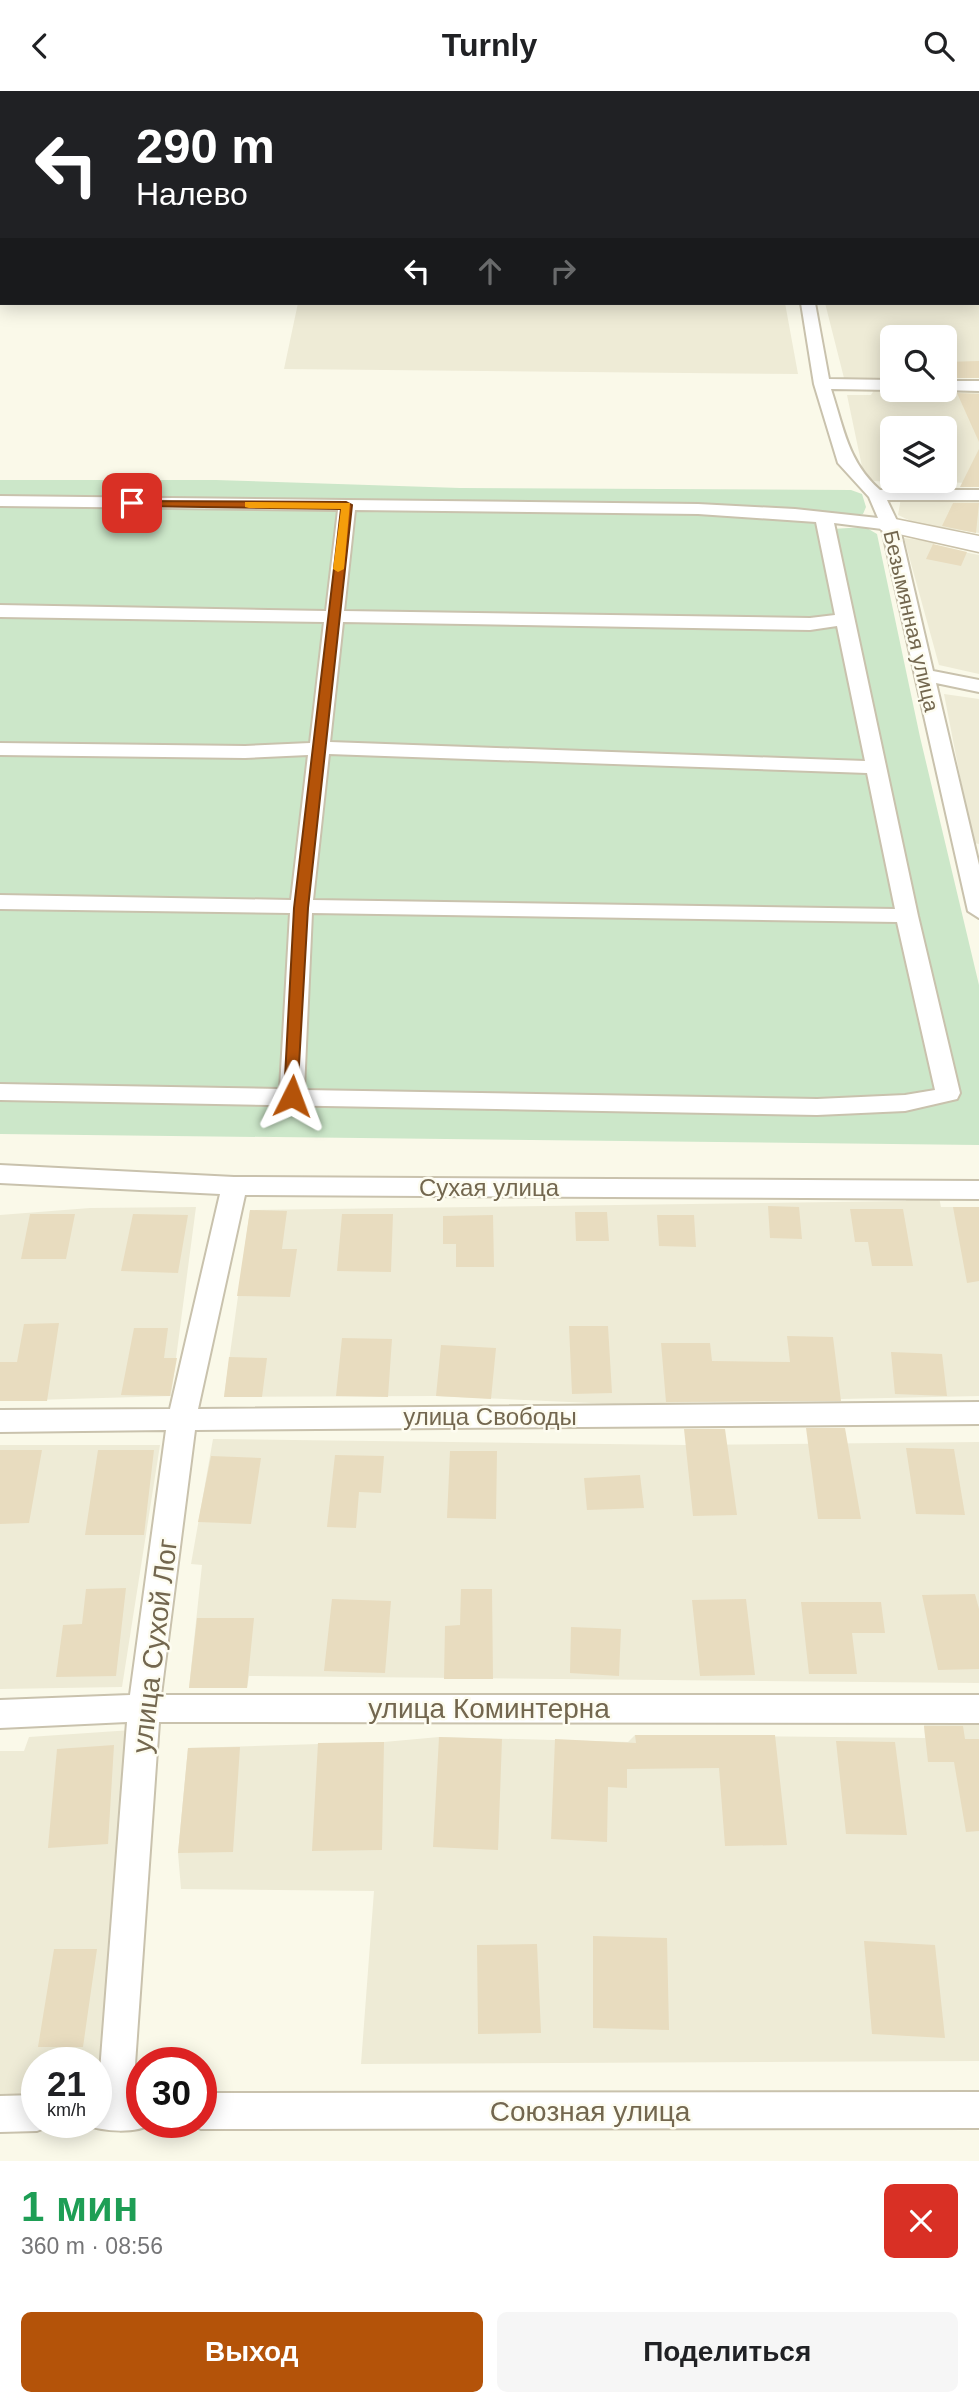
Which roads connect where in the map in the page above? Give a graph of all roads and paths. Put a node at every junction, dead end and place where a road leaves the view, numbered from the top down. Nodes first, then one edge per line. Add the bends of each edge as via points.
1 (808, 305) edge
2 (822, 384) junction
3 (880, 385) edge
4 (957, 386) edge
5 (979, 386) edge
6 (876, 495) junction
7 (979, 495) edge
8 (0, 501) edge
9 (346, 505) junction
10 (824, 517) junction
11 (890, 525) junction
12 (979, 544) edge
13 (0, 611) edge
14 (332, 616) junction
15 (844, 619) junction
16 (924, 674) junction
17 (979, 686) edge
18 (320, 748) junction
19 (0, 749) edge
20 (875, 767) junction
21 (972, 861) edge
22 (0, 902) edge
23 (301, 908) junction
24 (979, 911) edge
25 (906, 916) junction
26 (0, 1092) edge
27 (292, 1096) junction
28 (0, 1174) edge
29 (234, 1186) junction
30 (979, 1190) edge
31 (979, 1413) edge
32 (182, 1419) junction
33 (0, 1421) edge
34 (144, 1708) junction
35 (979, 1709) edge
36 (0, 1714) edge
37 (979, 2110) edge
38 (117, 2111) edge
39 (217, 2111) edge
40 (21, 2113) edge
41 (0, 2114) edge

1 - 2 street, Безымянная улица
2 - 3 street
2 - 6 street, Безымянная улица via 846,463
4 - 5 street
6 - 7 street
6 - 11 street, Безымянная улица
8 - 9 street
9 - 10 street
9 - 14 street
10 - 11 street
10 - 15 street
11 - 12 street
11 - 16 street, Безымянная улица
13 - 14 street
14 - 15 street via 810,624
14 - 18 street
15 - 20 street
16 - 17 street
16 - 21 street, Безымянная улица
18 - 19 street via 245,752
18 - 20 street
18 - 23 street
20 - 25 street
21 - 24 street, Безымянная улица
22 - 23 street
23 - 25 street
23 - 27 street
25 - 27 street via 948,1093 944,1097 817,1107
26 - 27 street
28 - 29 street, Сухая улица
29 - 30 street, Сухая улица
29 - 32 street, улица Сухой Лог
31 - 32 street, улица Свободы
32 - 33 street, улица Свободы
32 - 34 street, улица Сухой Лог
34 - 35 street, улица Коминтерна
34 - 36 street, улица Коминтерна
34 - 38 street, улица Сухой Лог
37 - 39 street, Союзная улица
40 - 41 street

